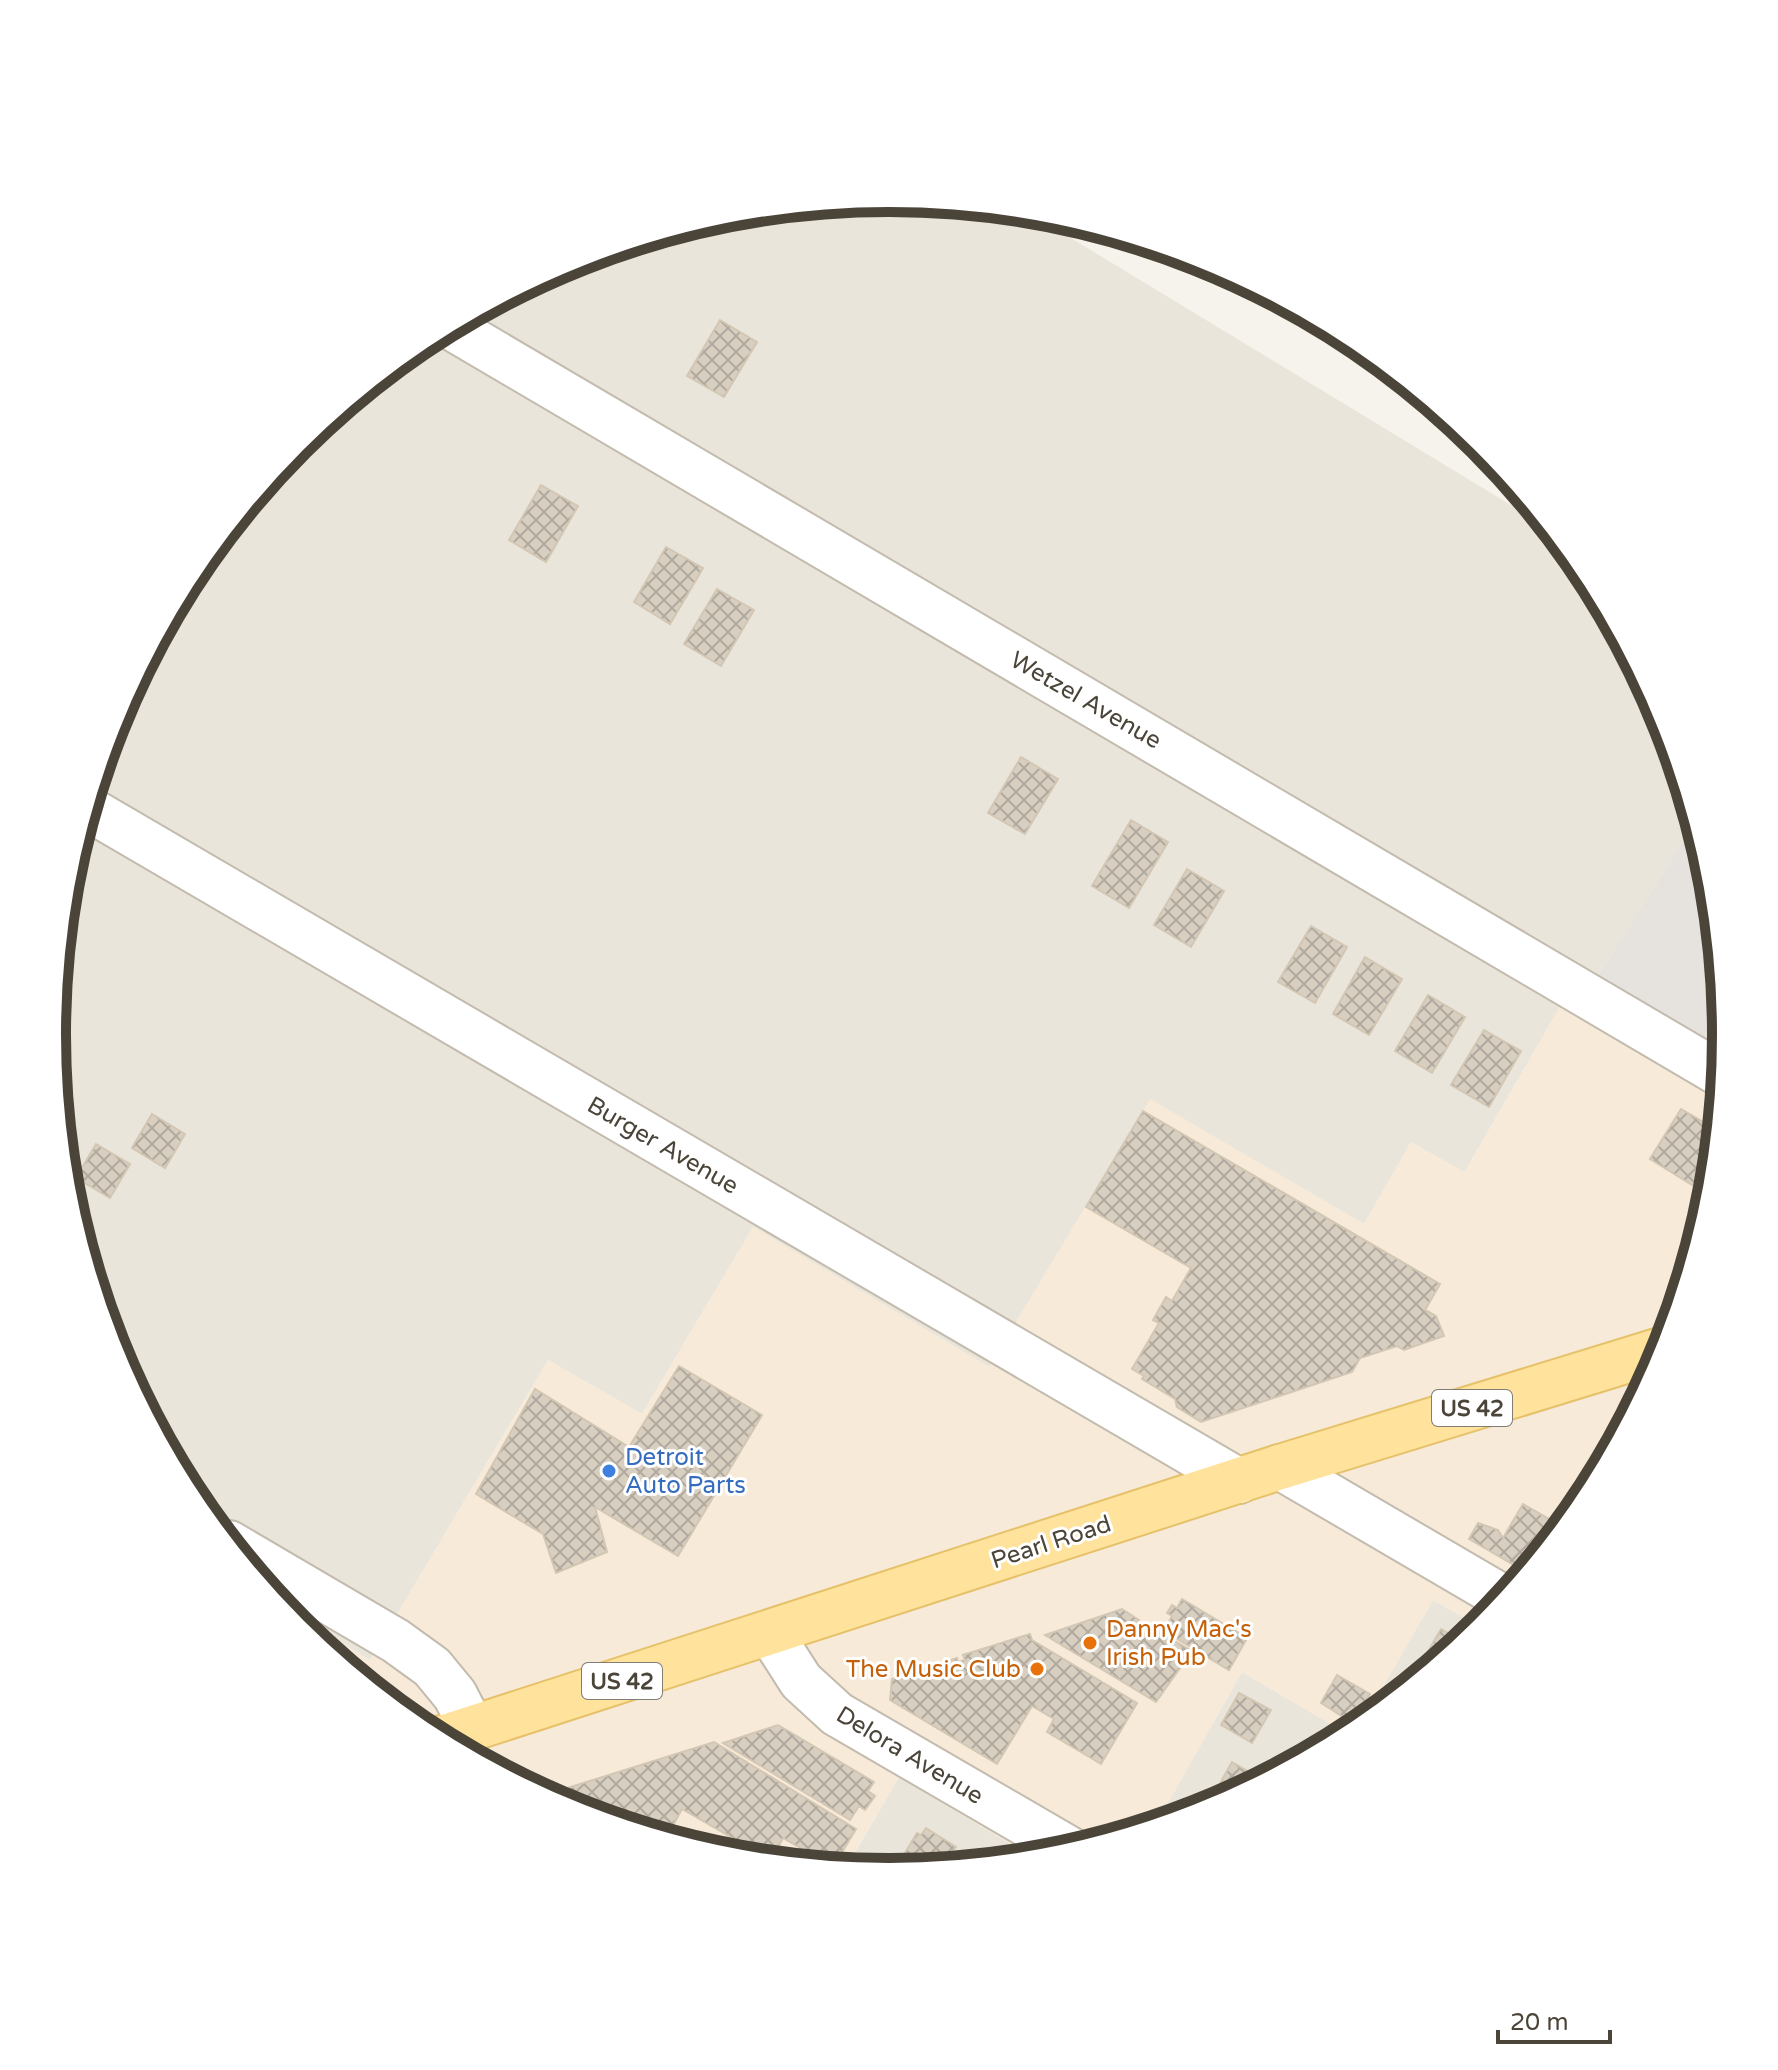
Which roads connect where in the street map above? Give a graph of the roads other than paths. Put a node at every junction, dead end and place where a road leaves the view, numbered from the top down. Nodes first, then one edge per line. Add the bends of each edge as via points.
1 (461, 333) edge
2 (97, 814) edge
3 (1711, 1068) edge
4 (1647, 1354) edge
5 (1280, 1467) junction
6 (1239, 1481) junction
7 (253, 1557) edge
8 (1494, 1592) edge
9 (771, 1634) junction
10 (456, 1734) edge
11 (1055, 1841) edge

1 - 3 street, Wetzel Avenue
2 - 6 street, Burger Avenue
4 - 5 main road, Pearl Road / US 42
5 - 6 main road, Pearl Road / US 42
5 - 8 street
6 - 9 main road, Pearl Road / US 42
7 - 10 street via 432,1667 455,1695
9 - 10 main road, Pearl Road / US 42
9 - 11 street, Delora Avenue via 801,1681 837,1714

